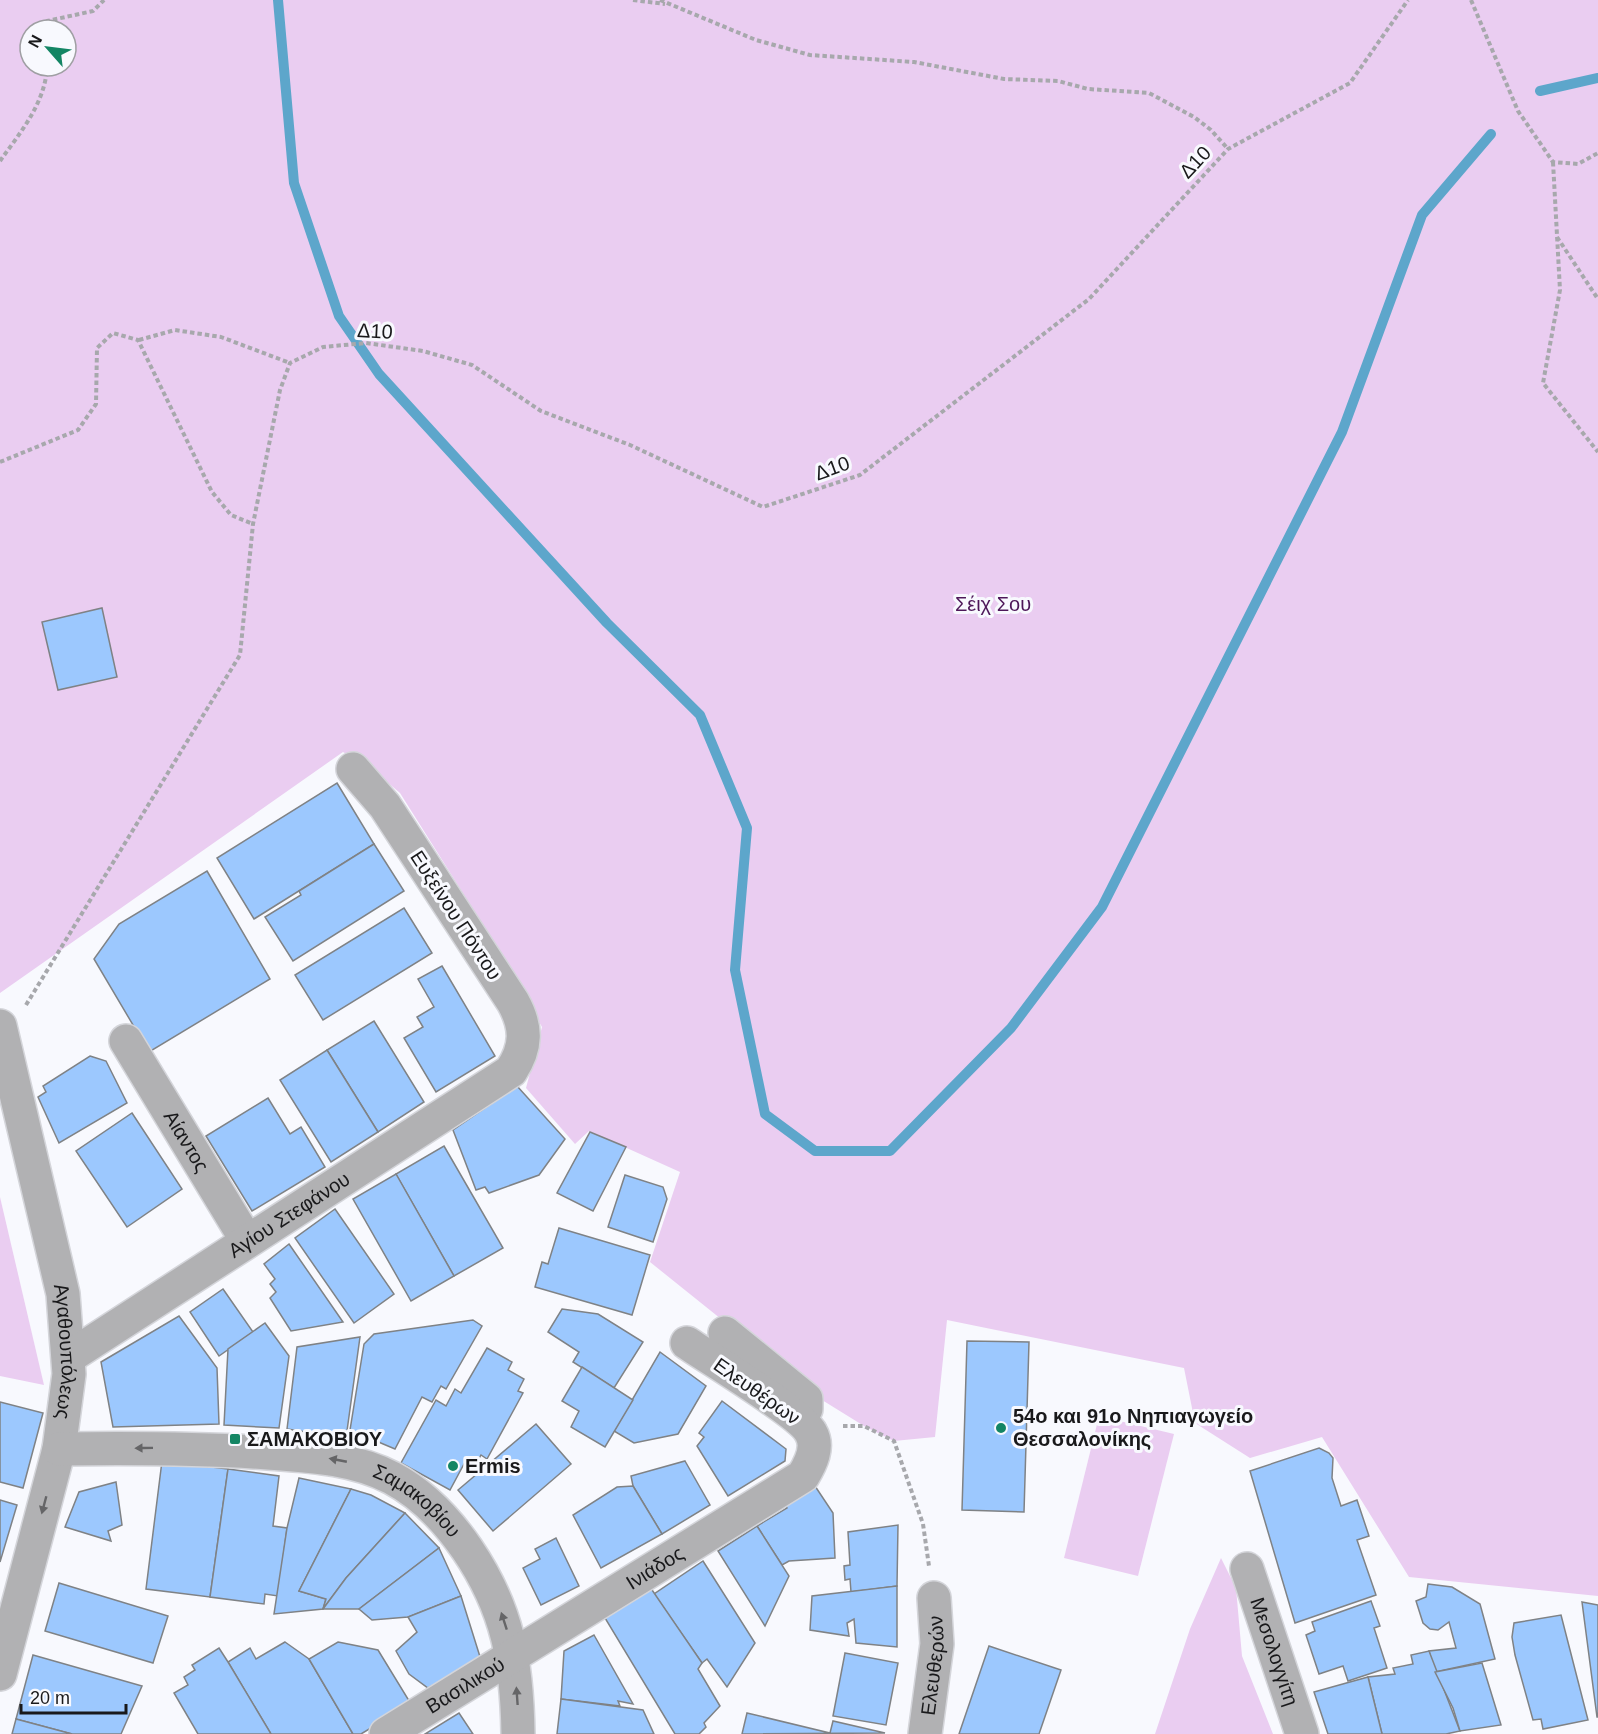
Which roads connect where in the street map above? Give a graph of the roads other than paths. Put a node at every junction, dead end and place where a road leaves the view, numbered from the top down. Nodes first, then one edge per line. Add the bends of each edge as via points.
1 (353, 769) dead end
2 (126, 1041) dead end
3 (4, 1044) edge
4 (511, 1071) joint
5 (247, 1241) junction
6 (725, 1333) dead end
7 (687, 1343) dead end
8 (69, 1358) junction
9 (807, 1426) junction
10 (59, 1449) junction
11 (799, 1479) joint
12 (1247, 1569) dead end
13 (934, 1598) road end
14 (514, 1657) junction
15 (0, 1674) edge
16 (386, 1734) edge
17 (518, 1734) edge
18 (925, 1734) edge
19 (1302, 1734) edge

1 - 4 street, Ευξείνου Πόντου via 385,806 519,1013 525,1042
2 - 5 street, Αίαντος
3 - 8 street, Αγαθουπόλεως via 61,1285
4 - 5 street, Αγίου Στεφάνου
5 - 8 street, Αγίου Στεφάνου
6 - 9 street via 806,1399
7 - 9 street, Ελευθέρων
8 - 10 street, Αγαθουπόλεως
9 - 11 street, Ελευθέρων via 814,1452
14 -> 10 street, Σαμακοβίου via 503,1616 473,1557 432,1505 392,1478 351,1463 288,1454 191,1447
10 -> 15 street, Αγαθουπόλεως
11 - 14 street, Ινιάδος
12 - 19 street, Μεσολογγίτη
13 - 18 street, Ελευθερών via 937,1644
14 - 16 street, Βασιλικού
17 -> 14 street, Σαμακοβίου

